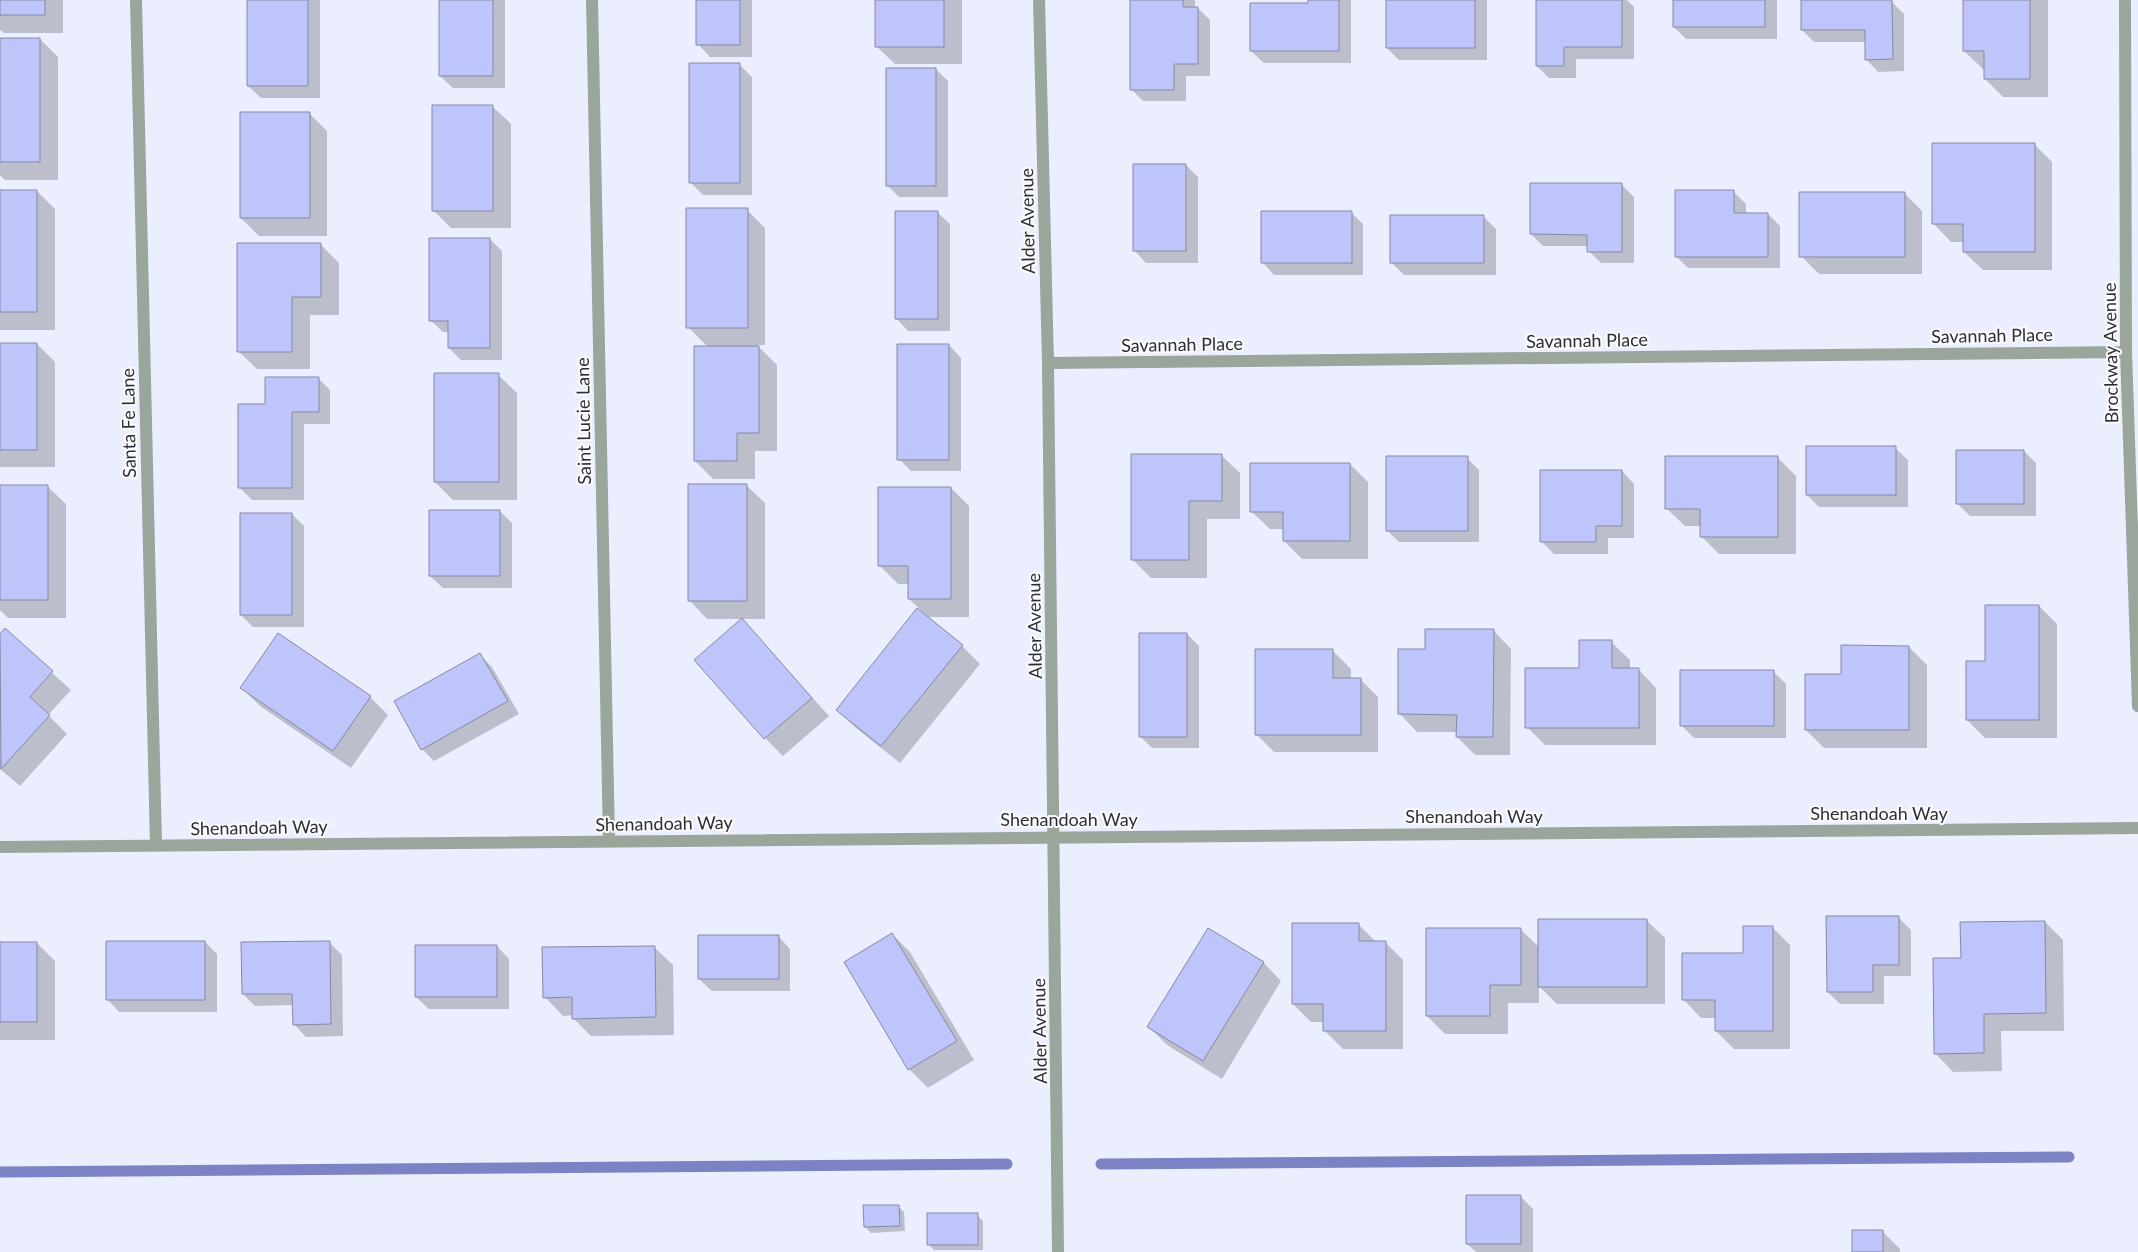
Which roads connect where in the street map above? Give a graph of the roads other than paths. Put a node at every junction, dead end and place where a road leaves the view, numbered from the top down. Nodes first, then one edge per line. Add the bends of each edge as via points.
1 (136, 0) edge
2 (592, 0) edge
3 (1039, 0) edge
4 (2125, 0) edge
5 (2126, 352) junction
6 (1048, 364) junction
7 (2138, 706) edge
8 (2138, 828) edge
9 (1054, 836) junction
10 (609, 841) junction
11 (156, 845) junction
12 (0, 847) edge
13 (1058, 1252) edge

1 - 11 street, Santa Fe Lane
2 - 10 street, Saint Lucie Lane
3 - 6 street, Alder Avenue
4 - 5 street, Brockway Avenue
5 - 6 street, Savannah Place
5 - 7 street, Brockway Avenue
6 - 9 street, Alder Avenue
8 - 9 street, Shenandoah Way
9 - 10 street, Shenandoah Way
9 - 13 street, Alder Avenue
10 - 11 street, Shenandoah Way
11 - 12 street, Shenandoah Way

